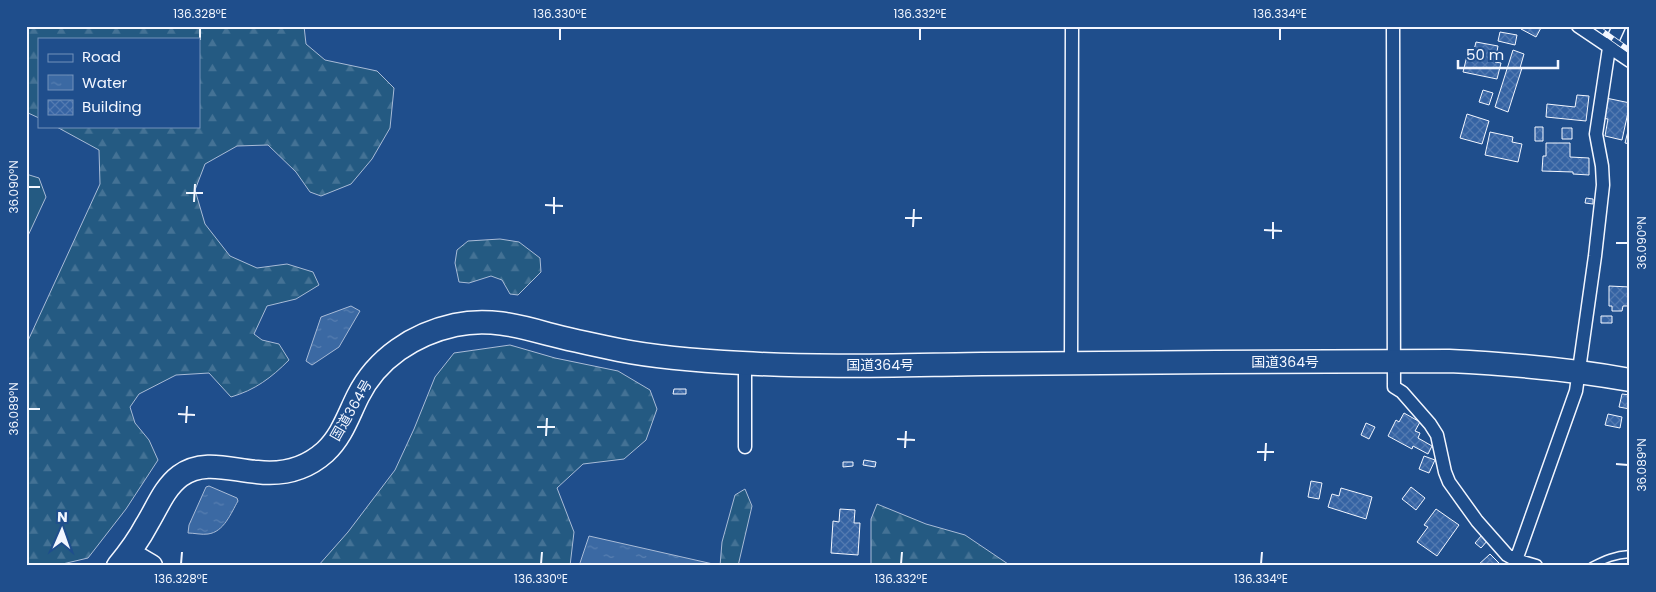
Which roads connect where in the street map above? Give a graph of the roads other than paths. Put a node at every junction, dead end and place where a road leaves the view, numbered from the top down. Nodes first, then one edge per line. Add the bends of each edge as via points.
1 (1072, 26) edge
2 (1393, 26) edge
3 (1578, 26) edge
4 (1619, 26) edge
5 (1609, 48) junction
6 (1630, 61) edge
7 (1394, 361) junction
8 (745, 364) junction
9 (1071, 364) junction
10 (1580, 371) junction
11 (1630, 380) edge
12 (745, 446) dead end
13 (1630, 554) edge
14 (1516, 560) junction
15 (129, 562) edge
16 (151, 566) edge
17 (1536, 566) edge
18 (1592, 566) edge

1 - 9 street
2 - 7 street
3 - 5 street
4 - 5 street
5 - 6 street
5 - 10 street via 1596,134 1603,185
7 - 9 highway, 国道364号
7 - 10 highway, 国道364号 via 1510,364
7 - 14 street via 1394,387 1430,424 1450,482 1477,521 1506,555
8 - 9 highway, 国道364号
8 - 12 street
8 - 15 highway, 国道364号 via 621,350 497,322 475,322 431,332 409,342 372,374 337,439 309,464 276,473 216,466 184,473 172,483
10 - 11 highway, 国道364号
10 - 14 street via 1576,391
13 - 18 lane via 1607,558
14 - 17 street
15 - 16 highway

